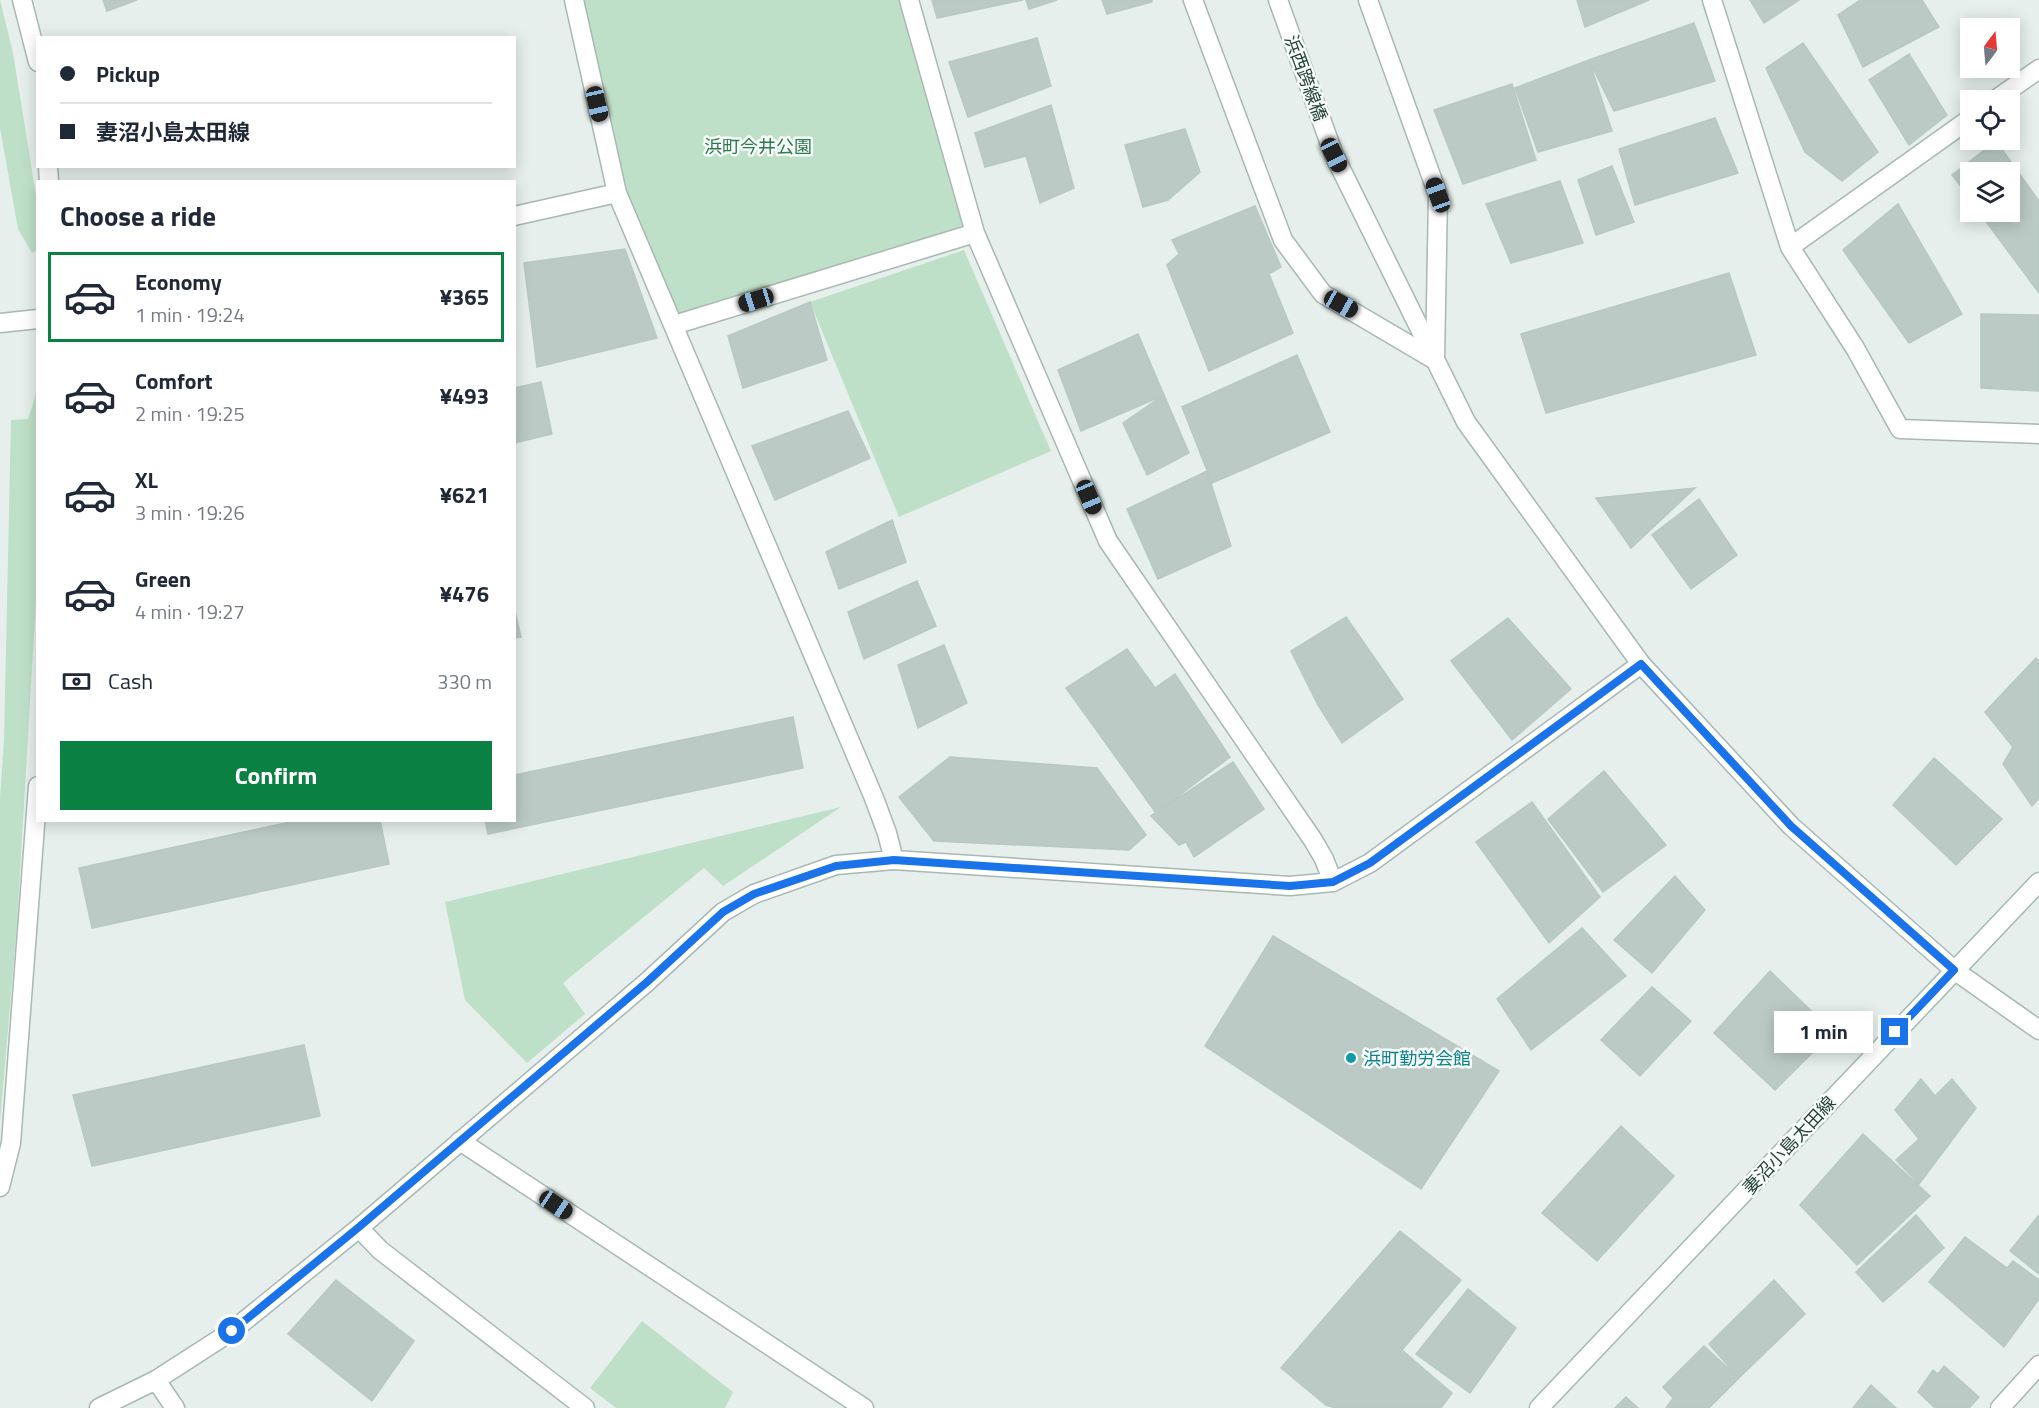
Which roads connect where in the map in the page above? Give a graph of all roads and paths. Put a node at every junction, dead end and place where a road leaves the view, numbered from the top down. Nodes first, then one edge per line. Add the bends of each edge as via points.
1 (22, 0) edge
2 (574, 0) edge
3 (909, 0) edge
4 (1193, 0) edge
5 (1278, 0) edge
6 (1368, 0) edge
7 (1712, 0) edge
8 (36, 54) edge
9 (2039, 69) edge
10 (2009, 90) edge
11 (1960, 126) edge
12 (617, 194) junction
13 (516, 216) edge
14 (975, 233) junction
15 (1790, 247) junction
16 (35, 319) edge
17 (0, 323) edge
18 (674, 326) junction
19 (1435, 360) junction
20 (2039, 434) edge
21 (1641, 664) junction
22 (36, 812) edge
23 (894, 860) junction
24 (1333, 882) junction
25 (2039, 882) edge
26 (1954, 970) junction
27 (2039, 1030) edge
28 (460, 1142) junction
29 (0, 1187) edge
30 (359, 1227) junction
31 (2039, 1365) edge
32 (156, 1380) junction
33 (99, 1408) edge
34 (175, 1408) edge
35 (585, 1408) edge
36 (864, 1408) edge
37 (1539, 1408) edge
38 (2000, 1408) edge

1 - 8 street
2 - 12 street
3 - 14 street
4 - 19 street via 1283,240 1323,294
5 - 19 street, 浜西跨線橋 via 1334,155
6 - 19 street via 1438,195
7 - 15 street
9 - 10 street
11 - 15 street
12 - 13 street
12 - 18 street
14 - 18 street
14 - 24 street via 1108,541 1313,840
15 - 20 street via 1855,348 1900,429
16 - 17 street
18 - 23 street via 874,798
19 - 21 street, 浜西跨線橋 via 1466,422
21 - 24 street via 1370,863
21 - 26 street, 浜西跨線橋 via 1791,826
22 - 29 street via 11,1143
23 - 24 street via 1290,886
23 - 28 street via 836,866 754,894 723,912
25 - 26 street, 妻沼小島太田線
26 - 27 street, 浜西跨線橋
26 - 37 street, 妻沼小島太田線
28 - 30 street
28 - 36 street
30 - 32 street via 232,1331
30 - 35 street via 380,1250
31 - 38 street
32 - 33 street
32 - 34 street

